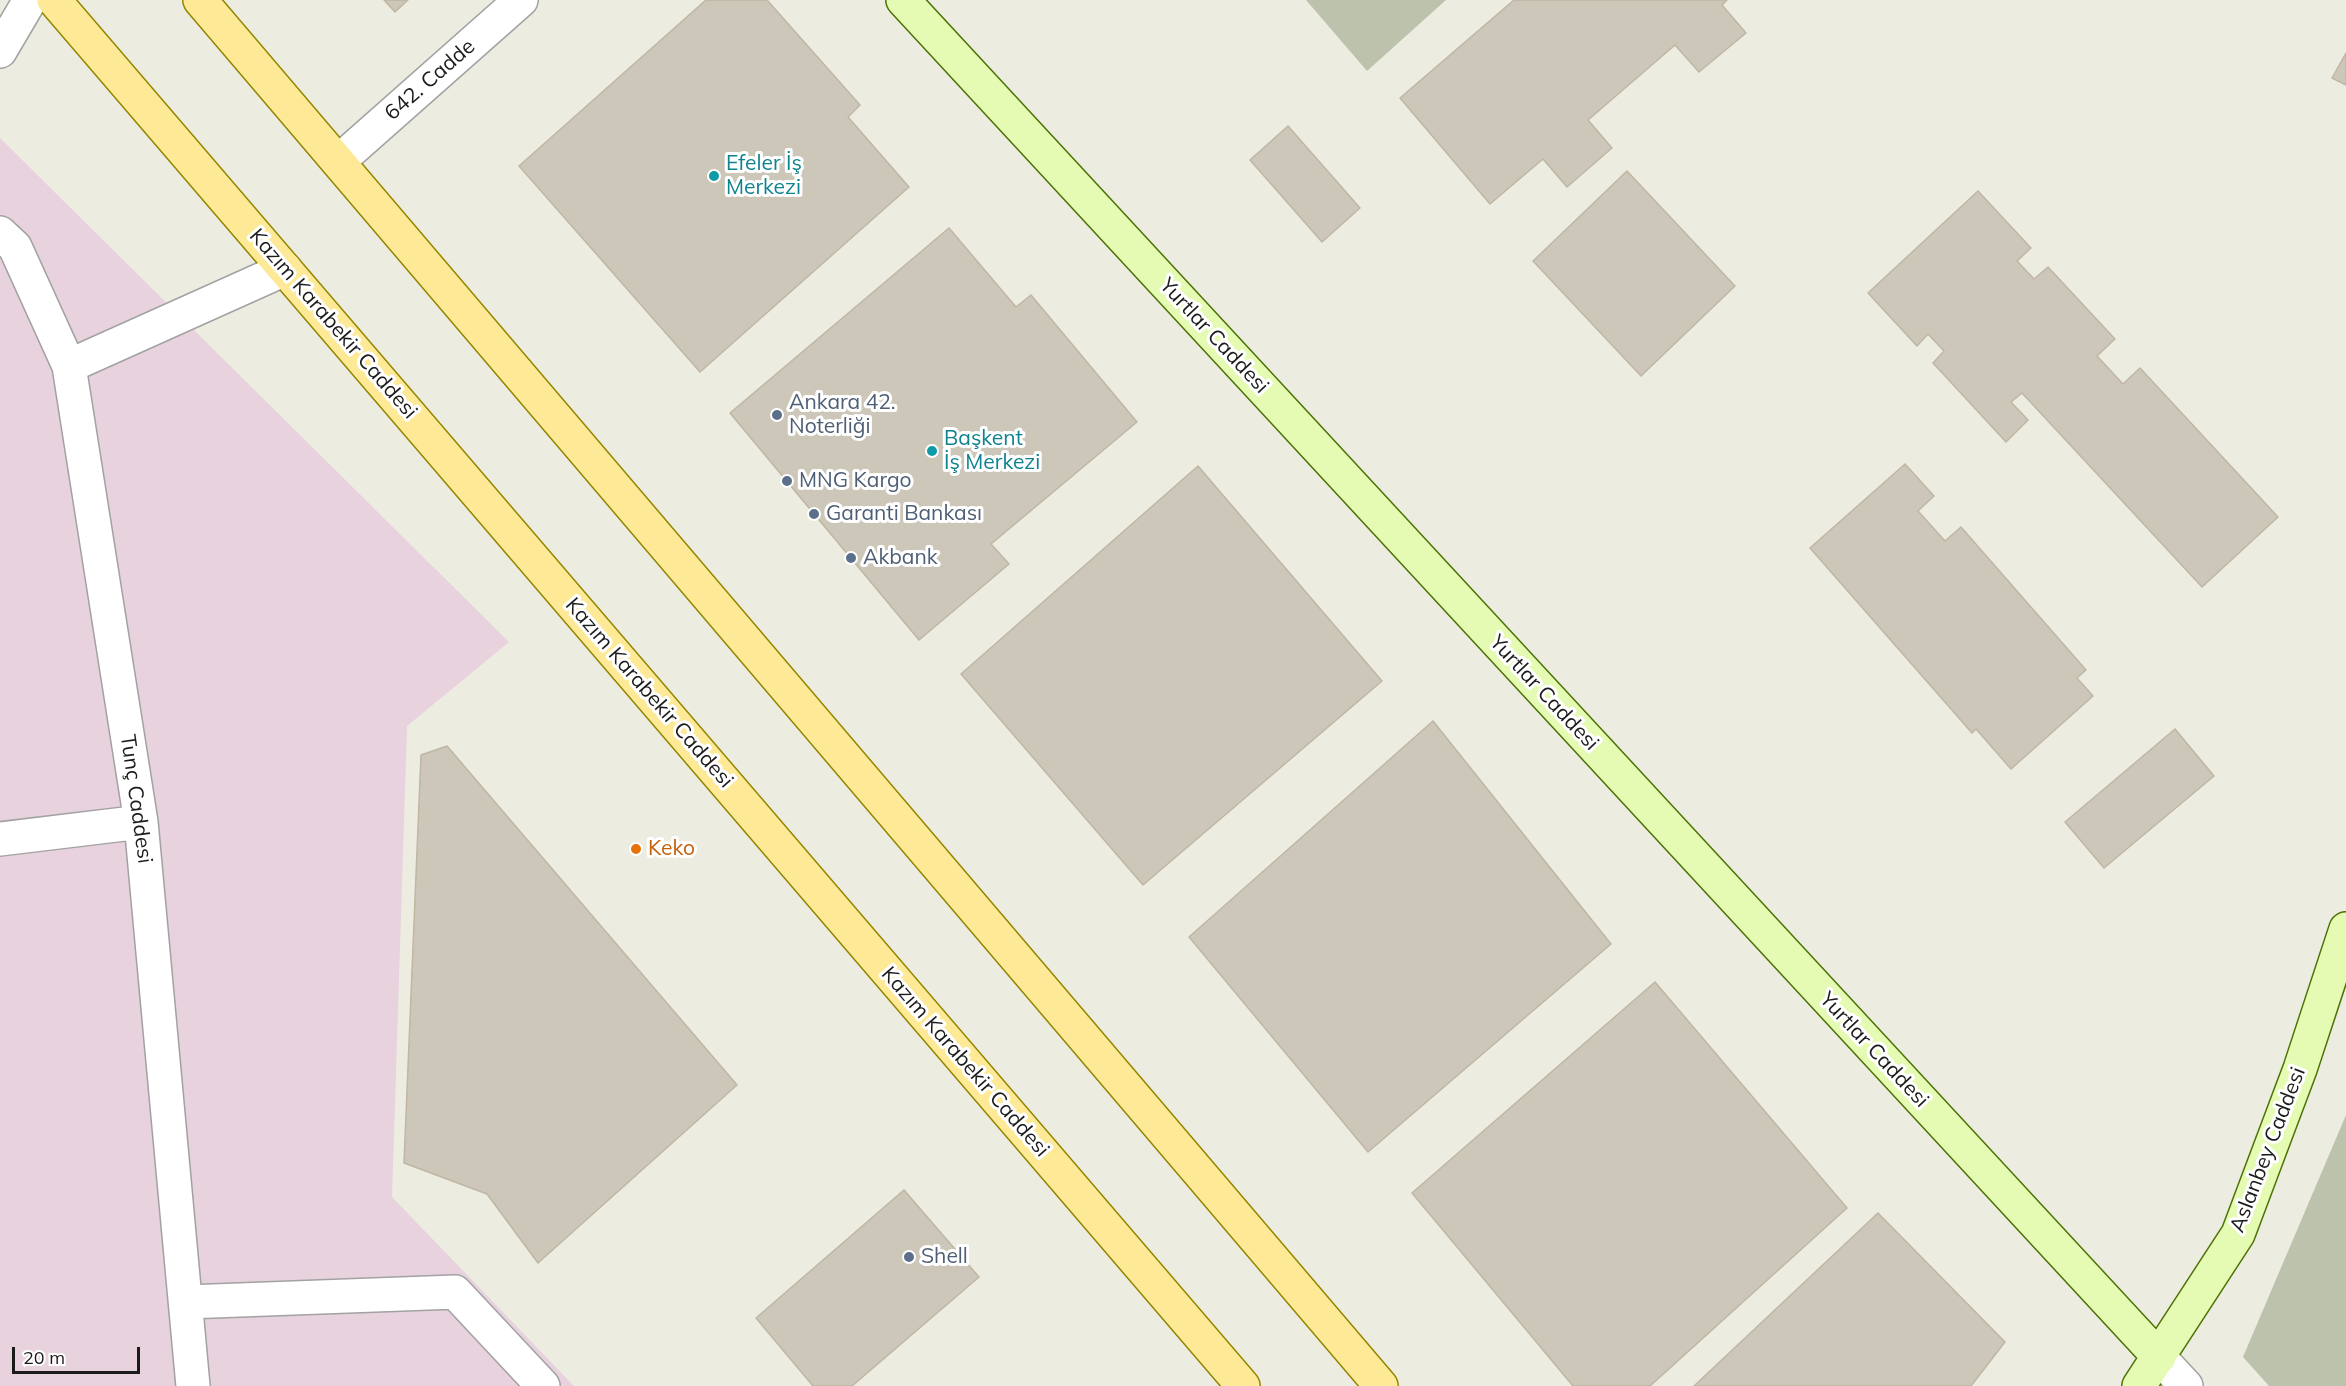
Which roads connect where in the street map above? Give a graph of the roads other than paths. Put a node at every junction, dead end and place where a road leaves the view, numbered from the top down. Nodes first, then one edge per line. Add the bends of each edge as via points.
1 (30, 0) edge
2 (54, 0) edge
3 (200, 0) edge
4 (521, 0) edge
5 (903, 0) edge
6 (0, 51) edge
7 (339, 161) junction
8 (0, 233) edge
9 (285, 269) junction
10 (69, 366) junction
11 (141, 822) junction
12 (0, 839) edge
13 (2346, 929) edge
14 (186, 1302) junction
15 (2159, 1357) junction
16 (193, 1386) edge
17 (543, 1386) edge
18 (1244, 1386) edge
19 (1381, 1386) edge
20 (2139, 1386) edge
21 (2186, 1386) edge

1 - 6 street
2 - 9 main road, Kazım Karabekir Caddesi
3 - 7 main road
4 - 7 street, 642. Cadde
5 - 15 street, Yurtlar Caddesi
7 - 19 main road
8 - 10 street, Tunç Caddesi via 15,247
9 - 10 street
9 - 18 main road, Kazım Karabekir Caddesi
10 - 11 street, Tunç Caddesi
11 - 12 street
11 - 14 street, Tunç Caddesi
13 - 15 street, Aslanbey Caddesi via 2300,1069 2238,1234
14 - 16 street, Tunç Caddesi
14 - 17 street via 455,1292
15 - 20 street, Aslanbey Caddesi
15 - 21 street, Yurtlar Caddesi

